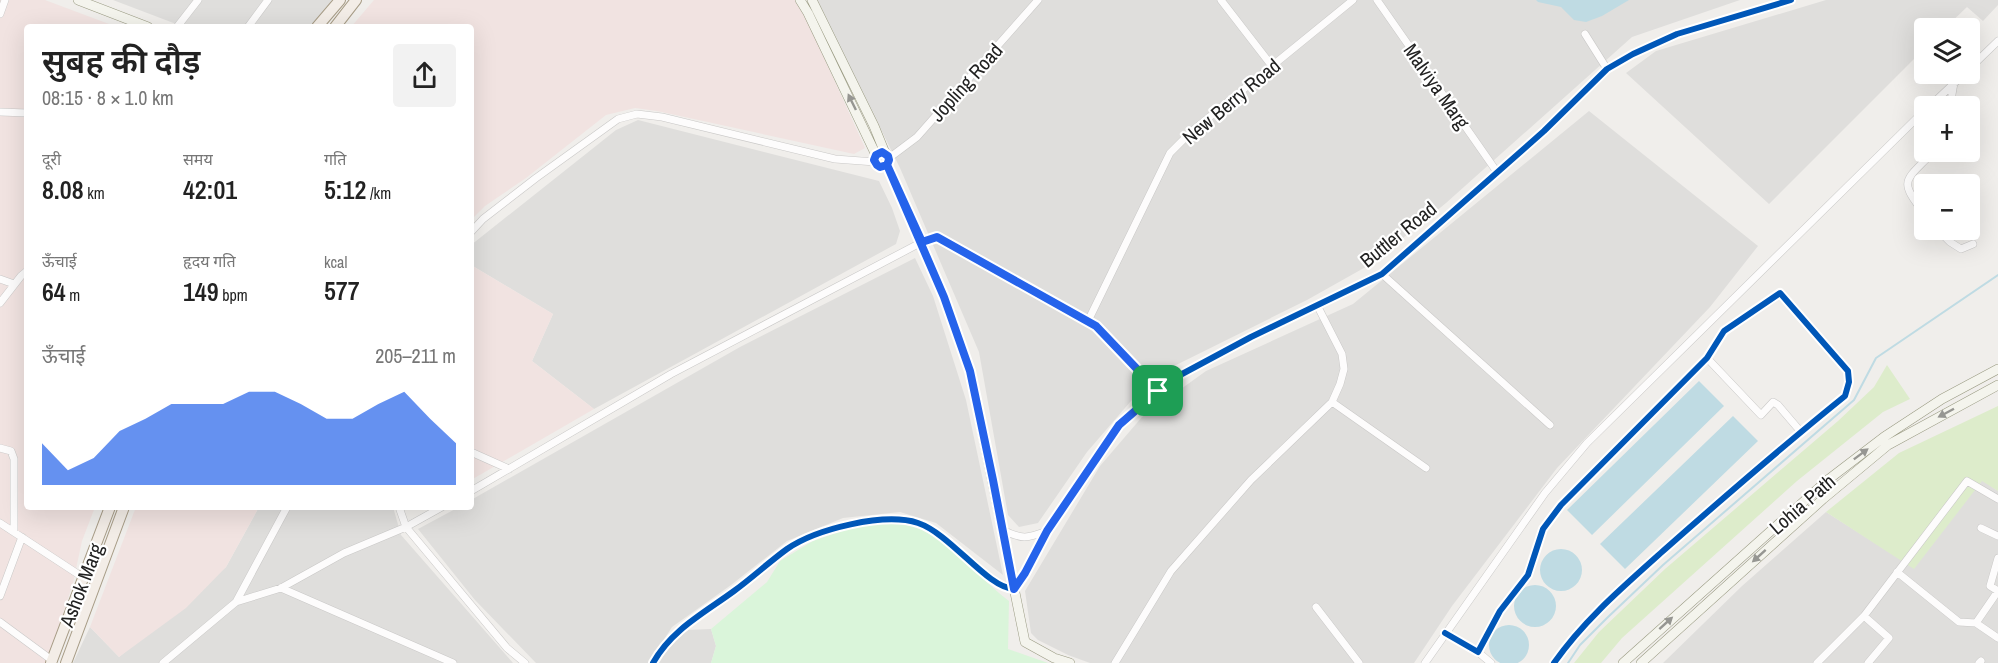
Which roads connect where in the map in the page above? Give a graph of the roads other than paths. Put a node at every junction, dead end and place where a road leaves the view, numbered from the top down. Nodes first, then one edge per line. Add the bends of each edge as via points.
1 (5, 0) edge
2 (78, 0) edge
3 (198, 0) edge
4 (268, 0) edge
5 (340, 0) edge
6 (356, 0) edge
7 (801, 0) edge
8 (813, 0) edge
9 (1038, 0) edge
10 (1221, 0) edge
11 (1353, 0) edge
12 (1377, 0) edge
13 (1791, 0) edge
14 (0, 14) edge
15 (135, 24) edge
16 (179, 24) edge
17 (250, 24) edge
18 (320, 24) edge
19 (337, 24) edge
20 (1585, 34) dead end
21 (1998, 41) edge
22 (1980, 58) edge
23 (1272, 66) junction
24 (1607, 69) junction
25 (1953, 84) edge
26 (1940, 96) edge
27 (0, 112) edge
28 (24, 113) edge
29 (1914, 121) edge
30 (882, 159) junction
31 (1925, 162) edge
32 (1497, 172) junction
33 (1915, 174) edge
34 (1914, 175) edge
35 (1914, 199) edge
36 (474, 229) edge
37 (1948, 240) edge
38 (922, 242) junction
39 (1973, 244) dead end
40 (24, 274) edge
41 (1382, 274) junction
42 (0, 279) edge
43 (14, 284) junction
44 (0, 303) edge
45 (1317, 304) junction
46 (1088, 321) junction
47 (1707, 358) junction
48 (1998, 369) edge
49 (1998, 386) edge
50 (1158, 391) junction
51 (1332, 402) junction
52 (1550, 425) dead end
53 (1802, 432) junction
54 (0, 448) edge
55 (474, 453) edge
56 (1426, 468) dead end
57 (509, 469) junction
58 (474, 488) edge
59 (1998, 499) edge
60 (109, 510) edge
61 (123, 510) edge
62 (285, 510) edge
63 (400, 510) edge
64 (437, 510) edge
65 (0, 524) edge
66 (406, 527) junction
67 (1981, 528) dead end
68 (1003, 530) junction
69 (1047, 531) junction
70 (14, 532) junction
71 (1998, 536) edge
72 (22, 537) junction
73 (1998, 558) edge
74 (1897, 572) junction
75 (84, 578) junction
76 (281, 588) junction
77 (1014, 589) junction
78 (0, 596) edge
79 (236, 603) junction
80 (1316, 607) dead end
81 (1864, 616) junction
82 (0, 622) edge
83 (1976, 623) junction
84 (1445, 633) junction
85 (1998, 638) edge
86 (1478, 652) junction
87 (516, 660) edge
88 (52, 662) edge
89 (66, 663) edge
90 (164, 663) edge
91 (453, 663) edge
92 (525, 663) edge
93 (653, 663) edge
94 (1070, 663) edge
95 (1115, 663) edge
96 (1359, 663) edge
97 (1425, 663) edge
98 (1491, 663) edge
99 (1554, 663) edge
100 (1623, 663) edge
101 (1641, 663) edge
102 (1817, 663) edge
103 (1868, 663) edge

1 - 14 street
2 - 15 main road
3 - 16 street
4 - 17 street
5 - 18 main road
6 - 19 main road
30 -> 7 main road
8 - 30 main road via 874,126
9 - 30 street, Jopling Road via 917,137
10 - 23 street
11 - 23 street, New Berry Road
12 - 32 street, Malviya Marg
13 - 24 street, Buttler Road via 1677,34
20 - 24 street
21 - 22 street
23 - 46 street, New Berry Road via 1170,153
24 - 32 street, Buttler Road
25 - 26 street
27 - 28 street
29 - 84 street via 1587,443 1545,493
30 - 36 street via 835,159 637,114 618,119
30 - 38 main road
31 - 33 street
32 - 41 street, Buttler Road
34 - 35 street via 1907,189
37 - 39 street via 1961,249
38 - 46 street via 937,237
38 - 57 street via 671,374
38 - 68 main road via 970,371
40 - 43 street
41 - 45 street, Buttler Road
41 - 52 street
42 - 43 street
43 - 44 street
45 - 50 street, Buttler Road via 1169,381
45 - 51 street via 1342,354 1344,369
46 - 50 street
47 - 53 street via 1761,415 1773,402
47 - 53 street via 1724,331 1780,293 1848,371 1845,396
47 - 86 street via 1551,518 1543,529 1528,575 1500,611
100 -> 48 main road, Lohia Path via 1838,472 1884,437
49 -> 101 main road, Lohia Path via 1888,445
50 - 69 street, Buttler Road via 1119,425
51 - 56 street
51 - 95 street via 1251,480 1171,571
53 - 99 street via 1632,580 1578,631
54 - 70 street via 11,451 14,459
55 - 57 street
57 - 58 street
59 - 74 street via 1967,481
60 - 75 main road, Ashok Marg
61 - 89 main road, Ashok Marg
62 - 79 street
63 - 66 street
64 - 66 street
65 - 70 street
66 - 76 street via 344,553
66 - 87 street
67 - 71 street
68 - 69 street via 1029,538
68 - 77 main road
69 - 77 street, Buttler Road
70 - 72 street
72 - 75 street
72 - 78 street
73 - 83 street via 1990,586 1998,591
74 - 81 street
74 - 83 street via 1959,622
75 - 88 main road, Ashok Marg
76 - 79 street
76 - 91 street
77 - 93 street via 993,581 934,530 916,522 882,519 853,524 789,548 677,631
77 - 94 main road via 1025,642
79 - 90 street
80 - 96 street
81 - 102 street
81 - 103 street via 1890,638
82 - 88 street
83 - 85 street
84 - 86 street
84 - 97 street
86 - 98 street
87 - 92 street

